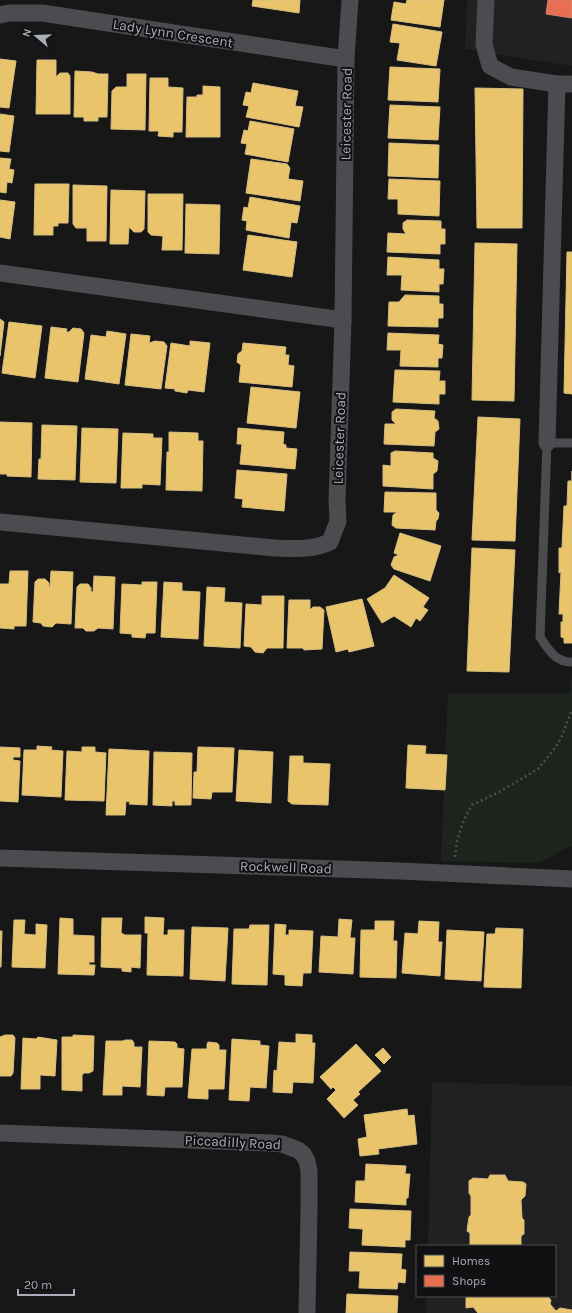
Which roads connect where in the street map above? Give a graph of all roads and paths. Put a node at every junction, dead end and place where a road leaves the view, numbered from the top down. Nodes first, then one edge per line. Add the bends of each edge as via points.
1 (350, 0) edge
2 (486, 0) edge
3 (0, 15) edge
4 (346, 59) junction
5 (565, 84) edge
6 (0, 274) edge
7 (343, 320) junction
8 (547, 443) junction
9 (572, 443) edge
10 (0, 522) edge
11 (572, 662) edge
12 (572, 709) edge
13 (0, 858) edge
14 (453, 874) junction
15 (572, 879) edge
16 (0, 1133) edge
17 (307, 1313) edge

1 - 4 street, Leicester Road
2 - 5 street via 484,44 490,66 511,78
3 - 4 street, Lady Lynn Crescent via 42,14
4 - 7 street, Leicester Road
5 - 8 street
6 - 7 street
7 - 10 street, Leicester Road via 338,521 330,542 320,547 275,548
8 - 9 lane
8 - 11 lane via 540,638 552,655
12 - 14 path via 562,736 538,769 472,805 457,841
13 - 14 street, Rockwell Road
14 - 15 street, Rockwell Road
16 - 17 street, Piccadilly Road via 271,1143 298,1150 307,1161 308,1171

